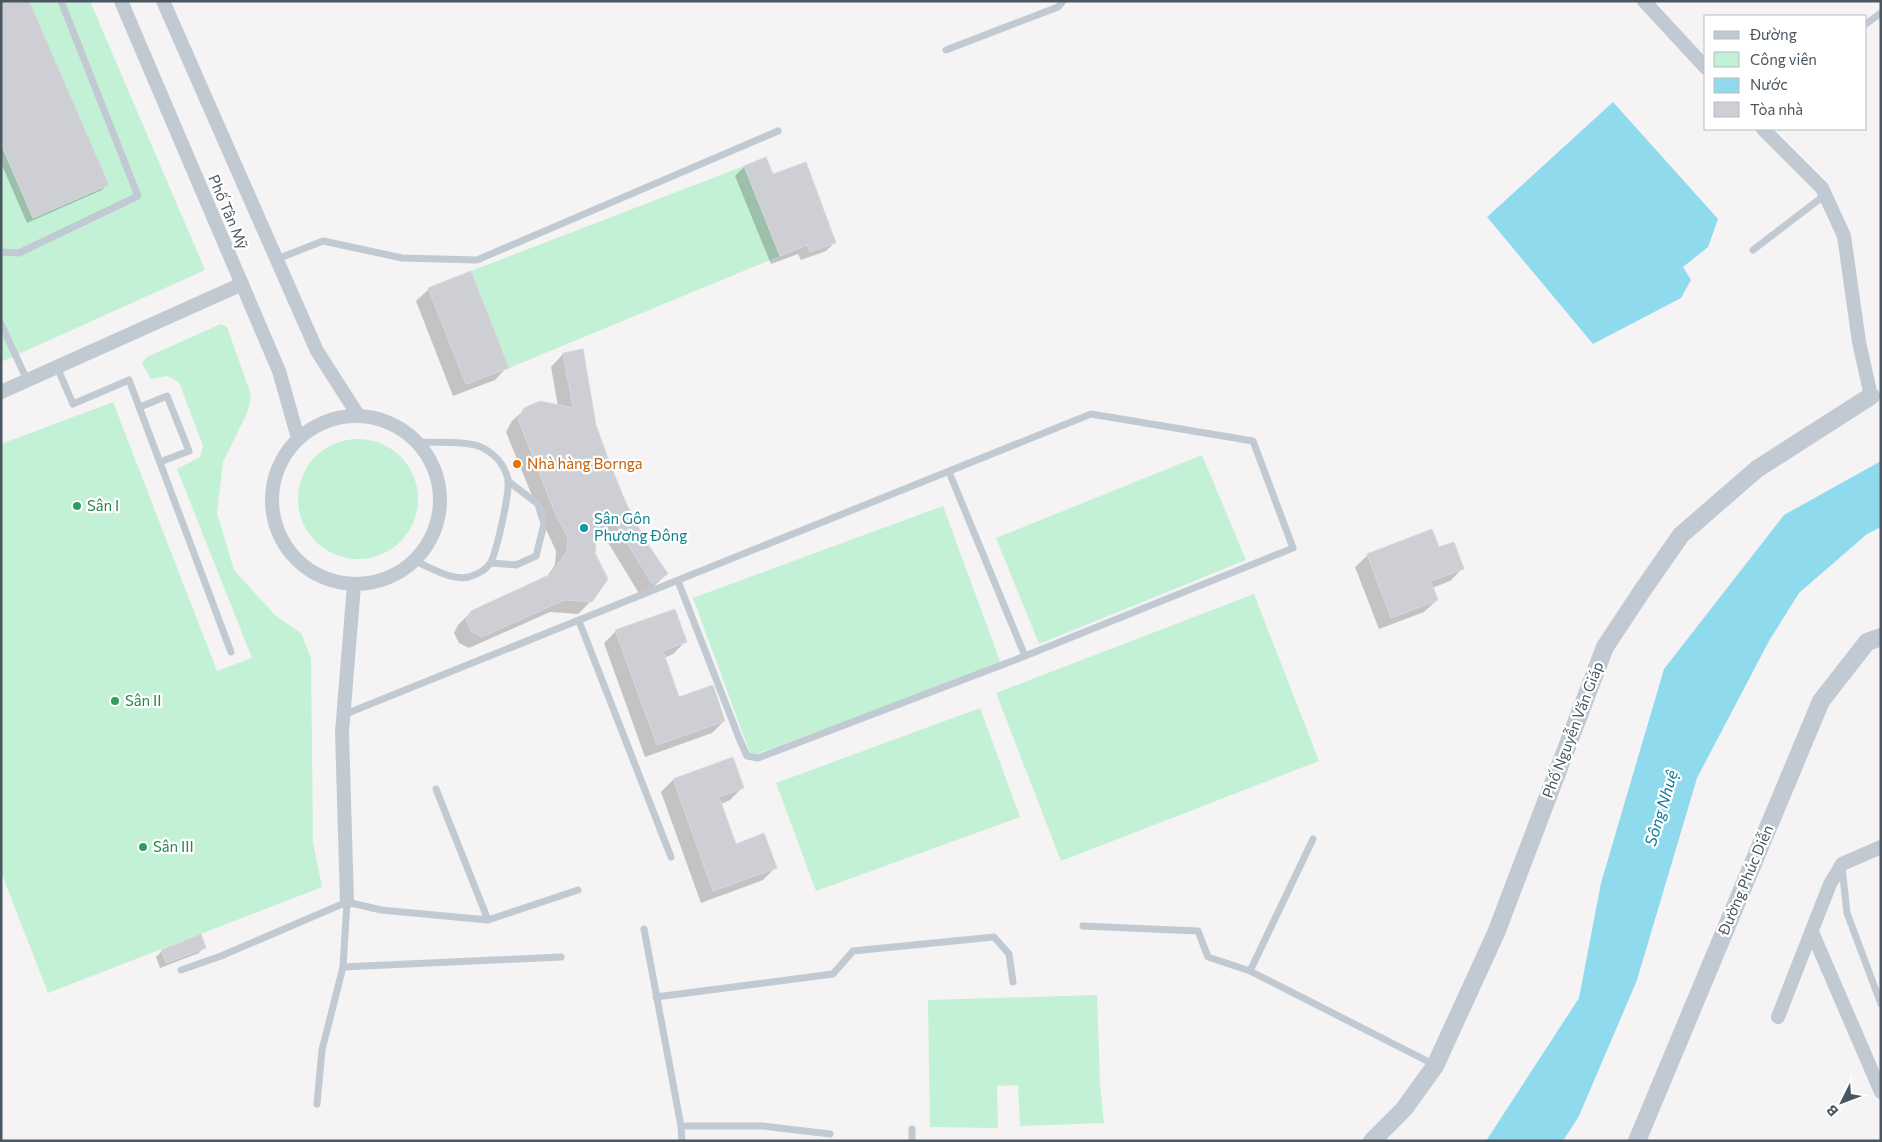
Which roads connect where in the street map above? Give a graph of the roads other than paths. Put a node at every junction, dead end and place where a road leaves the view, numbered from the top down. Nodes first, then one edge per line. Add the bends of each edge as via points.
1 (61, 1) edge
2 (121, 1) edge
3 (163, 1) edge
4 (1063, 1) edge
5 (1644, 1) edge
6 (1881, 13) edge
7 (1867, 23) edge
8 (946, 50) dead end
9 (1704, 66) edge
10 (1764, 130) edge
11 (778, 131) dead end
12 (1825, 195) junction
13 (1753, 250) dead end
14 (1, 252) edge
15 (276, 259) junction
16 (242, 284) junction
17 (1, 324) edge
18 (57, 367) junction
19 (27, 380) junction
20 (1, 392) edge
21 (1872, 396) joint
22 (140, 407) junction
23 (358, 415) junction
24 (298, 438) junction
25 (417, 442) junction
26 (160, 462) junction
27 (949, 472) junction
28 (508, 481) junction
29 (416, 561) junction
30 (491, 563) junction
31 (678, 581) junction
32 (354, 585) junction
33 (579, 621) junction
34 (1881, 637) edge
35 (231, 652) dead end
36 (1025, 656) junction
37 (343, 715) junction
38 (436, 789) dead end
39 (1313, 839) dead end
40 (1881, 847) edge
41 (671, 857) dead end
42 (1842, 864) junction
43 (578, 890) dead end
44 (346, 902) junction
45 (488, 920) junction
46 (1083, 926) dead end
47 (644, 929) dead end
48 (1812, 932) junction
49 (561, 957) dead end
50 (344, 967) junction
51 (181, 970) dead end
52 (1250, 970) junction
53 (1013, 982) dead end
54 (656, 997) junction
55 (1881, 1004) edge
56 (1778, 1017) dead end
57 (1435, 1066) junction
58 (1881, 1092) edge
59 (317, 1104) dead end
60 (680, 1126) junction
61 (912, 1128) dead end
62 (830, 1134) dead end
63 (682, 1141) edge
64 (912, 1141) edge
65 (1372, 1141) edge
66 (1637, 1141) edge

1 - 14 lane via 138,196 19,252
2 - 16 street, Phố Tân Mỹ
3 - 15 street, Phố Tân Mỹ
4 - 8 lane via 1058,6
5 - 9 street
6 - 7 lane
10 - 12 street via 1822,188
11 - 15 lane via 477,260 402,258 323,241
12 - 13 lane
12 - 21 street via 1844,236 1859,342
15 - 23 street, Phố Tân Mỹ via 317,351
16 - 18 street
16 - 24 street, Phố Tân Mỹ via 279,371
17 - 19 lane
18 - 19 street
18 - 22 lane via 73,404 129,380
19 - 20 street
21 - 57 street, Phố Nguyễn Văn Giáp via 1757,469 1681,535 1605,647 1496,933
22 - 26 lane
22 - 26 lane via 167,396 189,450
23 - 24 street via 316,425
23 - 25 street via 380,419 400,428
24 - 32 street via 281,461 272,488 273,517 283,543 302,565 327,580
25 - 28 lane via 484,448 504,468
25 - 29 street via 432,463 440,489 439,515 431,540
26 - 35 lane
27 - 31 lane
27 - 36 lane
27 - 36 lane via 1090,414 1253,441 1293,548
28 - 30 lane via 508,498
28 - 30 lane via 538,504 544,524 536,556 516,565
29 - 30 lane via 453,578 481,572
29 - 32 street via 398,574 377,582
31 - 33 lane
31 - 36 lane via 748,756 758,758
32 - 37 street
33 - 37 lane
33 - 41 lane
34 - 66 street, Đường Phúc Diễn via 1867,642 1821,701
37 - 44 street
38 - 45 lane
39 - 52 lane
40 - 42 street
42 - 48 street via 1830,884
42 - 55 lane via 1847,913
43 - 45 lane
44 - 45 lane via 381,910
44 - 50 lane
44 - 51 lane
46 - 52 lane via 1198,931 1208,957
47 - 54 lane
48 - 56 street
48 - 58 street
49 - 50 lane
50 - 59 lane via 322,1050
52 - 57 lane
53 - 54 lane via 1009,954 994,937 854,951 833,974
54 - 60 lane
57 - 65 street, Phố Nguyễn Văn Giáp via 1404,1109
60 - 62 lane via 762,1126
60 - 63 lane
61 - 64 lane

